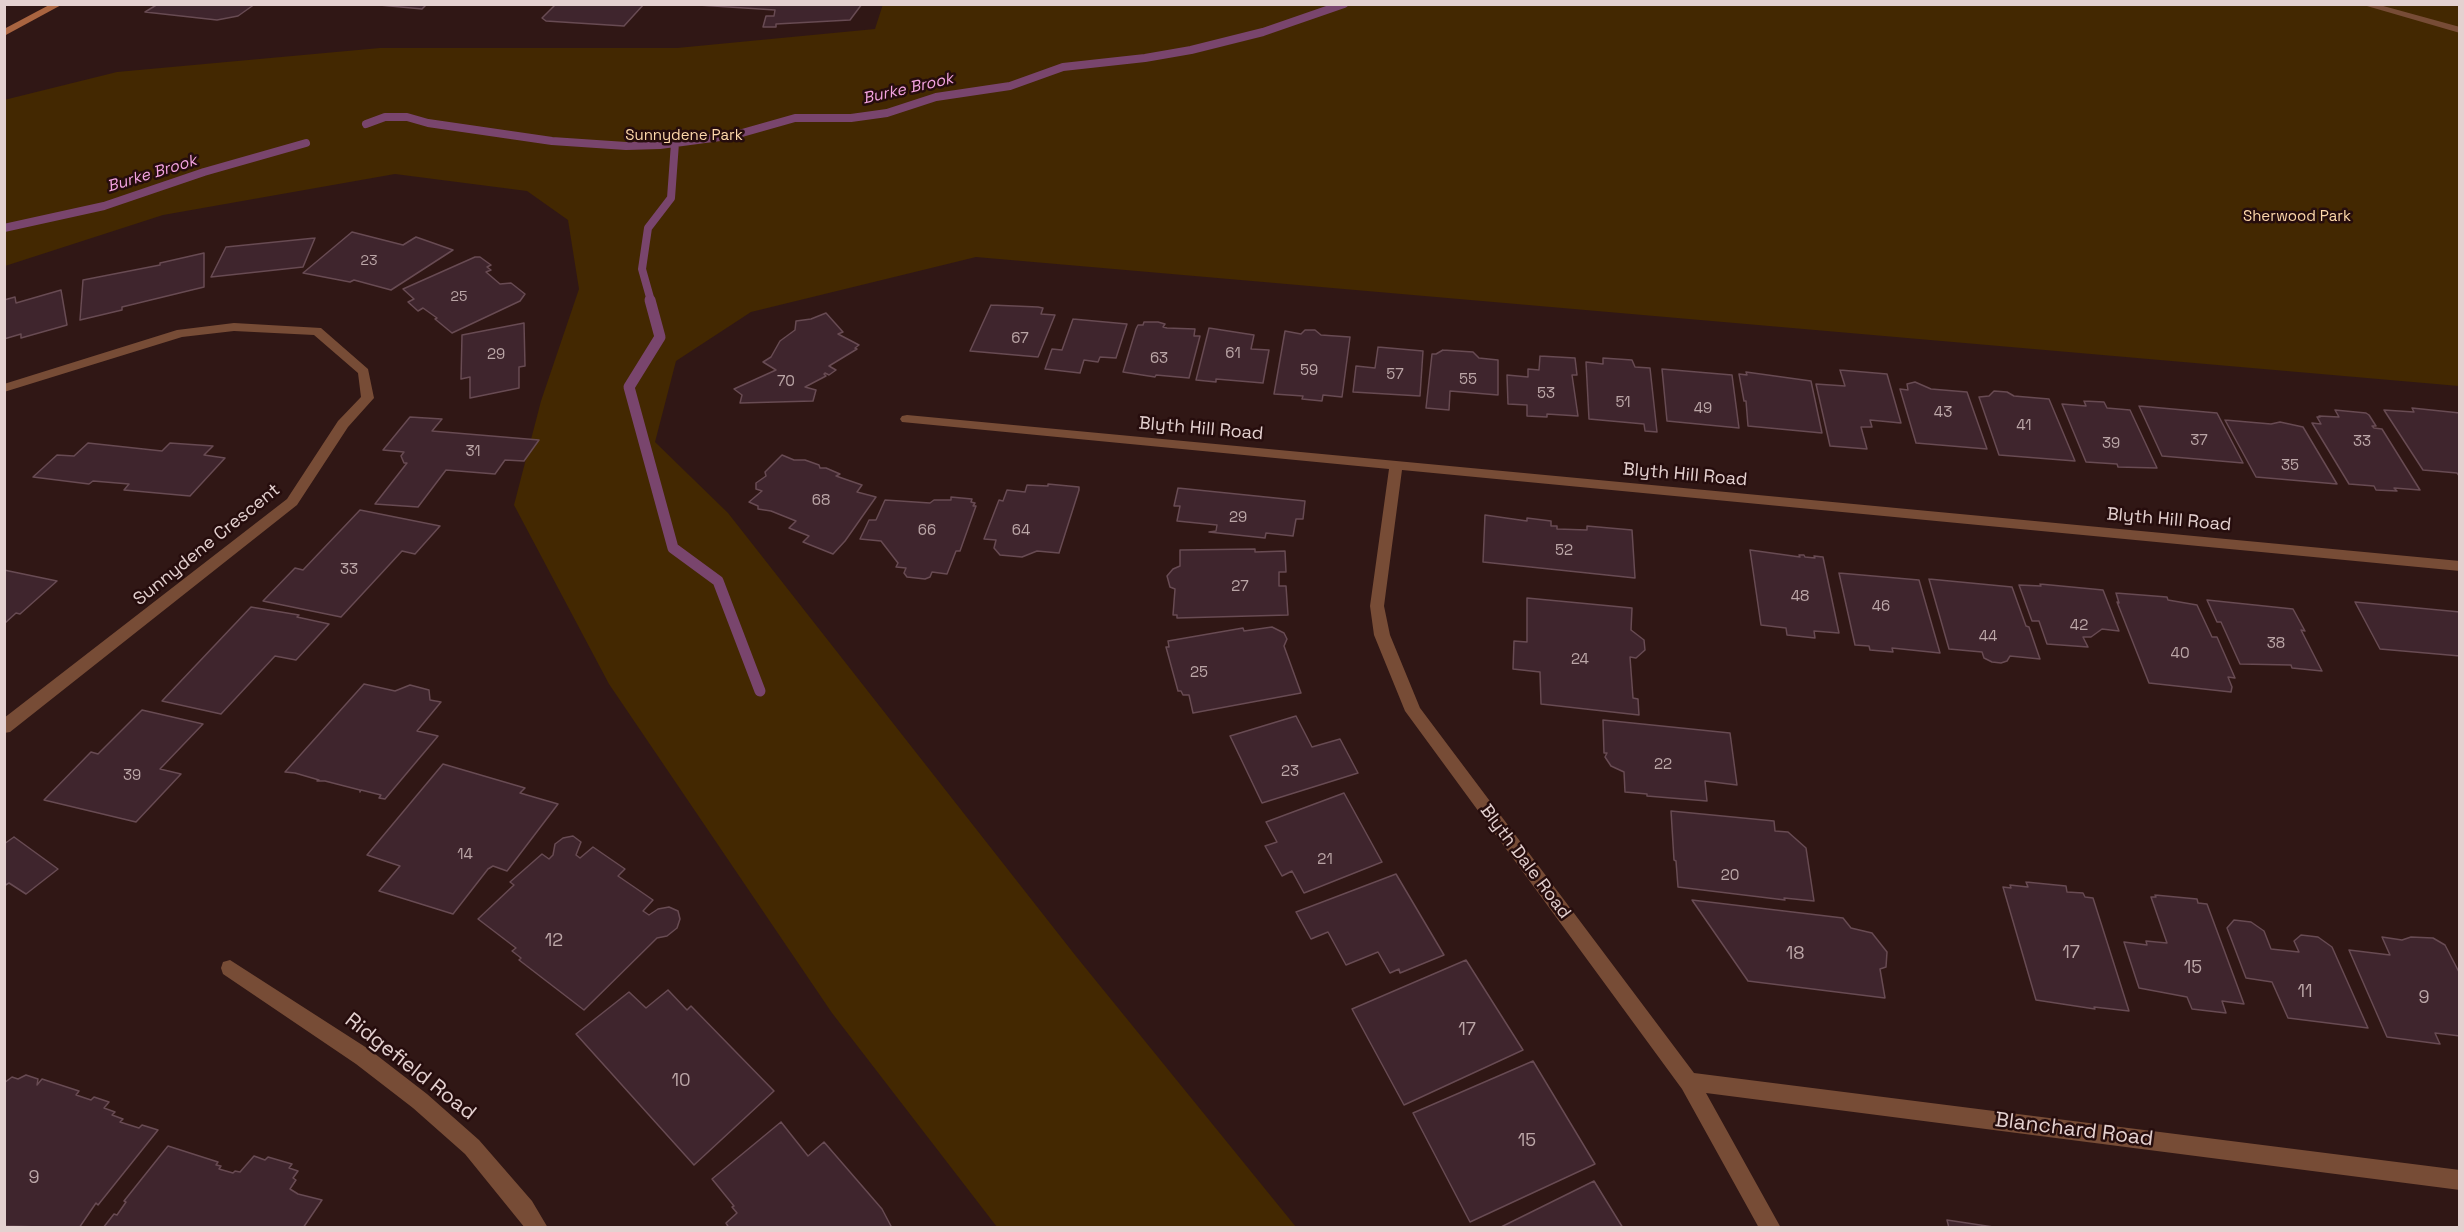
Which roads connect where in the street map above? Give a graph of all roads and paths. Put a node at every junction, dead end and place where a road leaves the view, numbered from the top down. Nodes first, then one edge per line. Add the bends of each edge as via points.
1 (59, 4) edge
2 (2364, 4) edge
3 (2460, 30) edge
4 (4, 33) edge
5 (4, 388) edge
6 (907, 419) dead end
7 (1396, 466) junction
8 (2460, 566) edge
9 (4, 727) edge
10 (230, 968) dead end
11 (1689, 1082) junction
12 (2460, 1180) edge
13 (538, 1227) edge
14 (1771, 1227) edge

1 - 4 main road
2 - 3 street
5 - 9 street, Sunnydene Crescent via 181,333 234,327 317,331 364,372 368,398 343,424 292,502
6 - 7 street, Blyth Hill Road
7 - 8 street, Blyth Hill Road
7 - 11 street, Blyth Dale Road via 1377,606 1382,635 1413,711
10 - 13 street, Ridgefield Road via 363,1057 420,1101 472,1147
11 - 12 street, Blanchard Road
11 - 14 street, Blyth Dale Road

